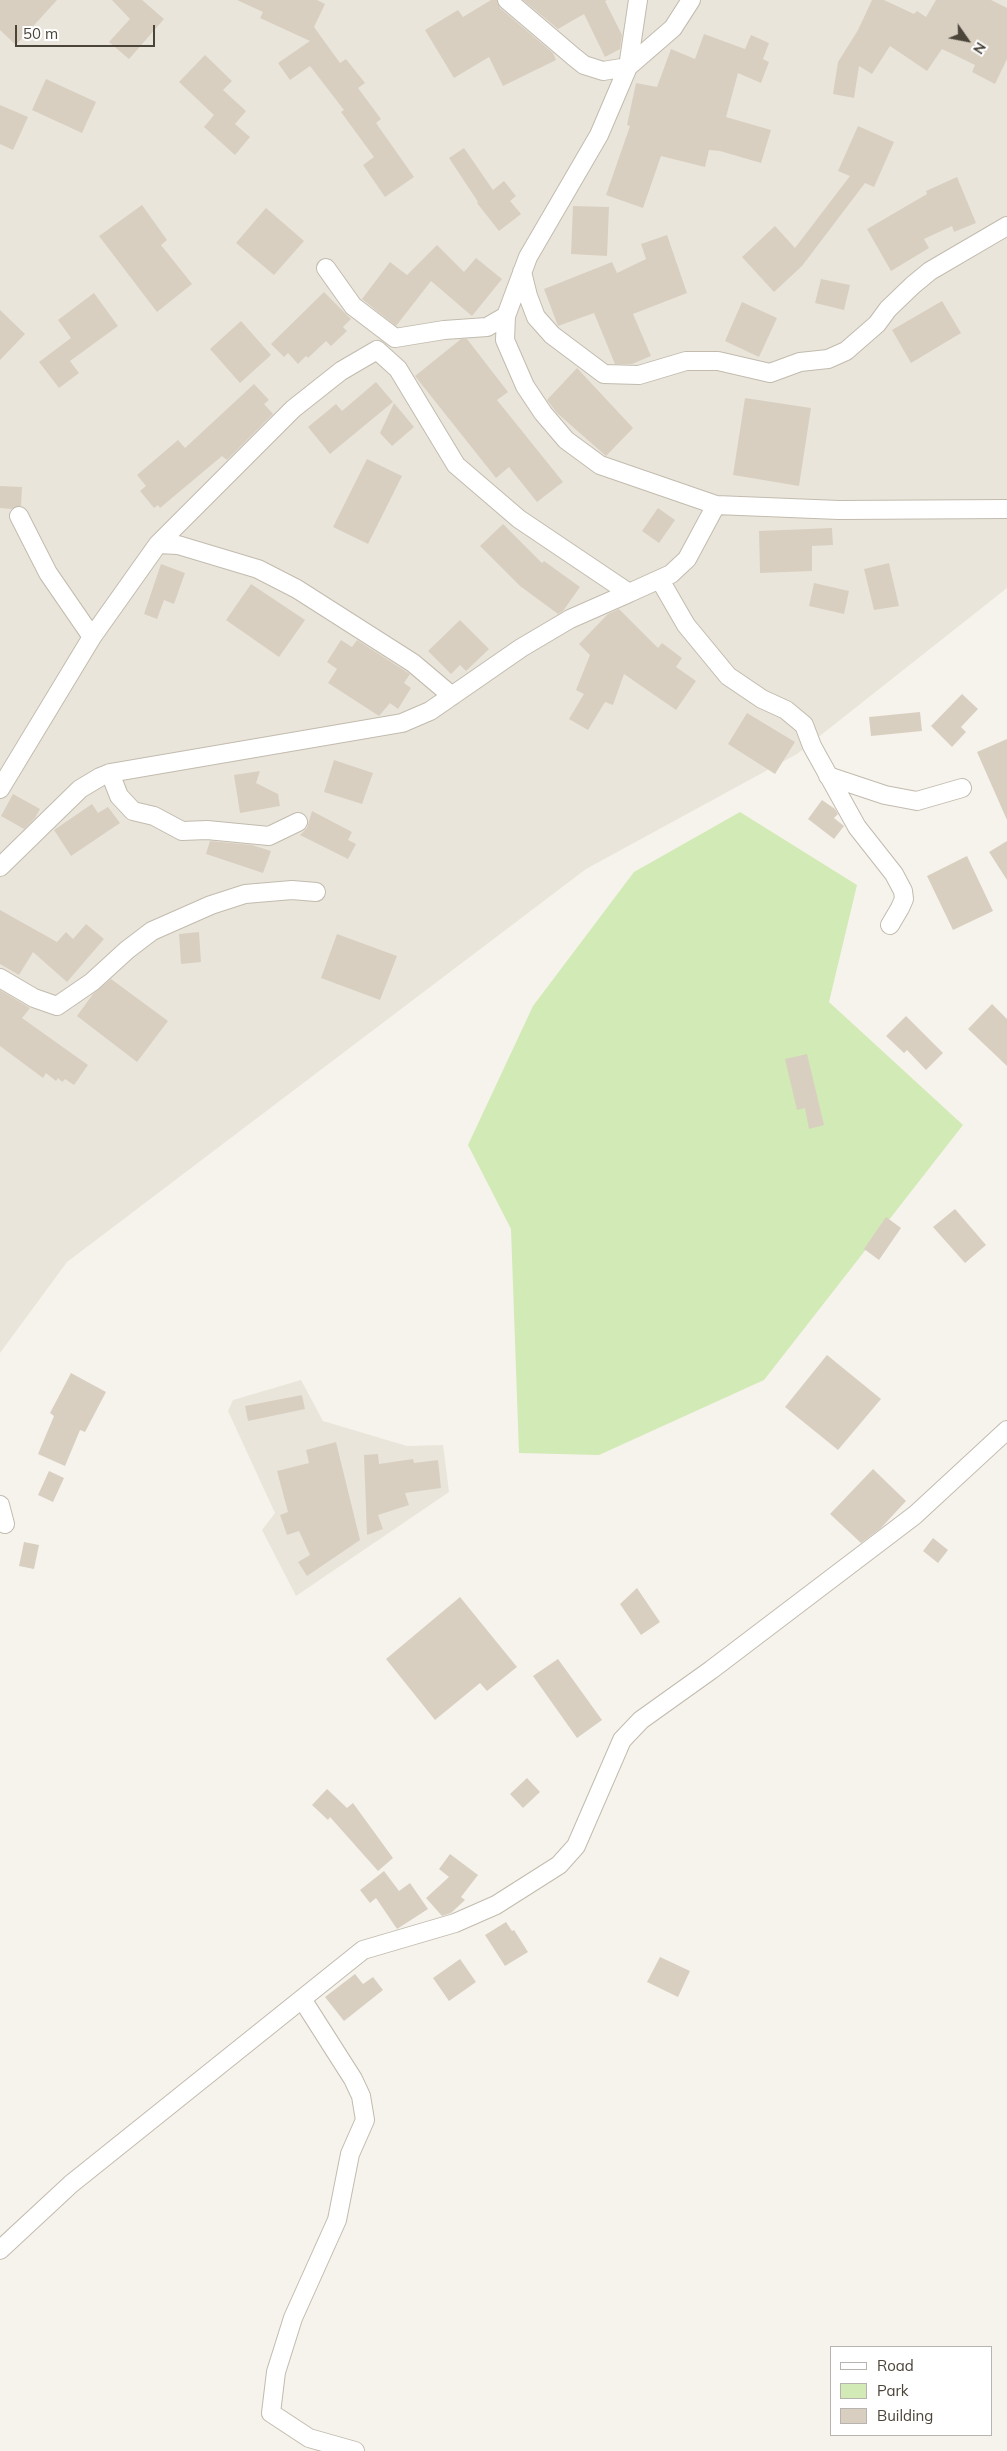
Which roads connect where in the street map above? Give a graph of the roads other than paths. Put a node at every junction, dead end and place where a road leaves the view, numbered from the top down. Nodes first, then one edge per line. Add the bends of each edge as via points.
1 (507, 0) edge
2 (638, 0) edge
3 (691, 0) edge
4 (628, 66) junction
5 (1007, 226) edge
6 (326, 268) dead end
7 (522, 272) junction
8 (506, 316) junction
9 (716, 505) junction
10 (1007, 509) edge
11 (19, 516) dead end
12 (158, 544) junction
13 (660, 580) junction
14 (629, 593) junction
15 (92, 637) junction
16 (452, 696) junction
17 (110, 773) junction
18 (828, 776) junction
19 (962, 788) dead end
20 (0, 789) edge
21 (298, 822) dead end
22 (0, 868) edge
23 (316, 892) dead end
24 (890, 925) dead end
25 (0, 978) edge
26 (1007, 1430) edge
27 (0, 1506) edge
28 (5, 1524) dead end
29 (302, 1999) junction
30 (0, 2250) edge
31 (355, 2451) edge

1 - 4 street via 584,65 603,71
2 - 4 street
3 - 4 street via 673,28
4 - 7 street via 599,135
5 - 7 street via 913,285 877,324 846,351 828,359 800,362 770,373 718,361 686,361 639,375 604,374 552,335 536,317
6 - 8 street via 353,306 395,338 487,327
7 - 8 street
8 - 9 street via 505,340 525,386 566,440 600,465
9 - 10 street via 839,510
9 - 13 street via 687,559
11 - 15 street via 48,573
12 - 14 street via 293,409 341,371 377,350 398,369 456,465 519,519
12 - 15 street
12 - 16 street via 178,545 258,569 297,589 413,663
13 - 14 street
13 - 18 street via 686,625 728,676 762,699 798,717
14 - 16 street via 570,619
15 - 20 street
16 - 17 street via 430,711 402,723
17 - 21 street via 120,796 133,811 154,816 182,831 269,836
17 - 22 street via 80,789
18 - 19 street via 885,795 917,801
18 - 24 street via 857,827 894,874 903,891 904,899
23 - 25 street via 292,890 245,894 210,905 152,931 92,982 56,1006 34,998
26 - 29 street via 915,1515 641,1720 622,1740 576,1846 559,1865 496,1905 455,1923 363,1950
27 - 28 street
29 - 30 street via 71,2184
29 - 31 street via 353,2079 361,2096 365,2120 350,2154 337,2220 293,2318 276,2372 271,2412 309,2438

